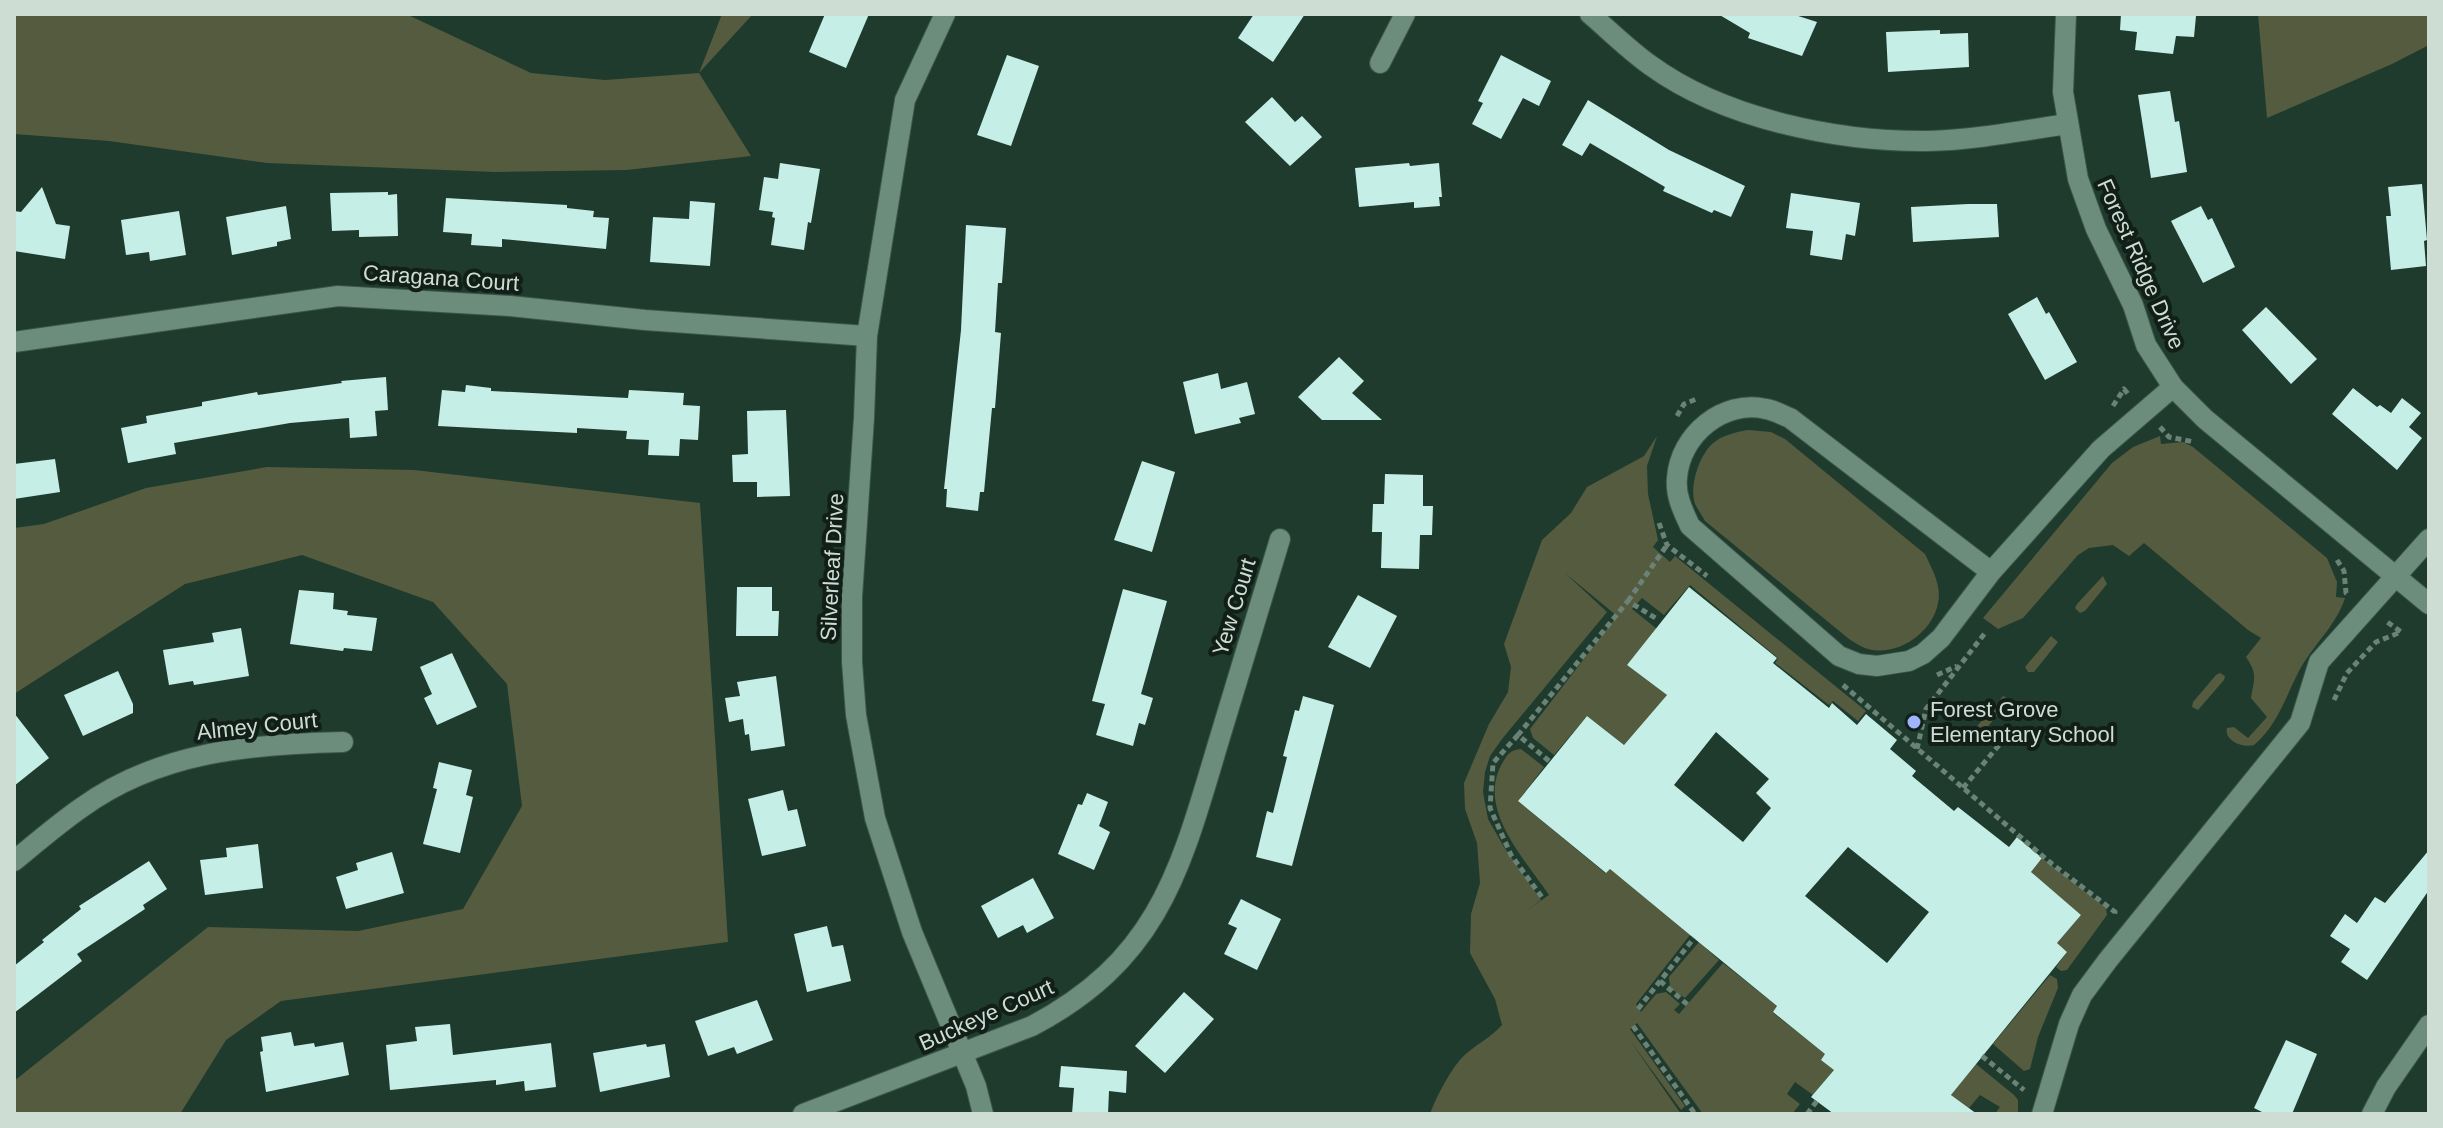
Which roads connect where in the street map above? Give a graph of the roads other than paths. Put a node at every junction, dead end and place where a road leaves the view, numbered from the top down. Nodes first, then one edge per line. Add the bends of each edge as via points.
1 (945, 14) edge
2 (1405, 14) edge
3 (1590, 14) edge
4 (2066, 14) edge
5 (1380, 63) dead end
6 (2067, 124) junction
7 (867, 336) junction
8 (14, 342) edge
9 (2173, 387) junction
10 (1280, 539) dead end
11 (2429, 539) edge
12 (1991, 572) junction
13 (2395, 575) junction
14 (2429, 604) edge
15 (1235, 688) joint
16 (343, 742) dead end
17 (14, 861) edge
18 (2429, 1025) edge
19 (962, 1054) junction
20 (803, 1114) edge
21 (983, 1114) edge
22 (2042, 1114) edge
23 (2372, 1114) edge

1 - 7 street, Silverleaf Drive via 905,100
2 - 5 street
3 - 6 street via 1652,67 1704,95 1811,129 1929,141
4 - 6 street, Forest Ridge Drive via 2062,59
6 - 9 street, Forest Ridge Drive via 2078,179 2096,229 2146,345
7 - 8 street, Caragana Court via 338,296
7 - 19 street, Silverleaf Drive via 852,597 856,715 891,872
9 - 12 street via 2101,449
9 - 13 street, Forest Ridge Drive
10 - 15 street, Yew Court
11 - 13 street
12 - 12 street via 1790,418 1765,408 1719,414 1700,428 1684,451 1677,478 1690,526 1839,656 1859,664 1877,666 1923,654
13 - 14 street, Forest Ridge Drive
13 - 22 street via 2319,662 2300,723 2082,995
15 - 19 street, Buckeye Court via 1170,889 1141,936 1105,977 1064,1009
16 - 17 street, Almey Court via 221,750 159,767 82,807
18 - 23 street
19 - 20 street, Buckeye Court
19 - 21 street, Silverleaf Drive

